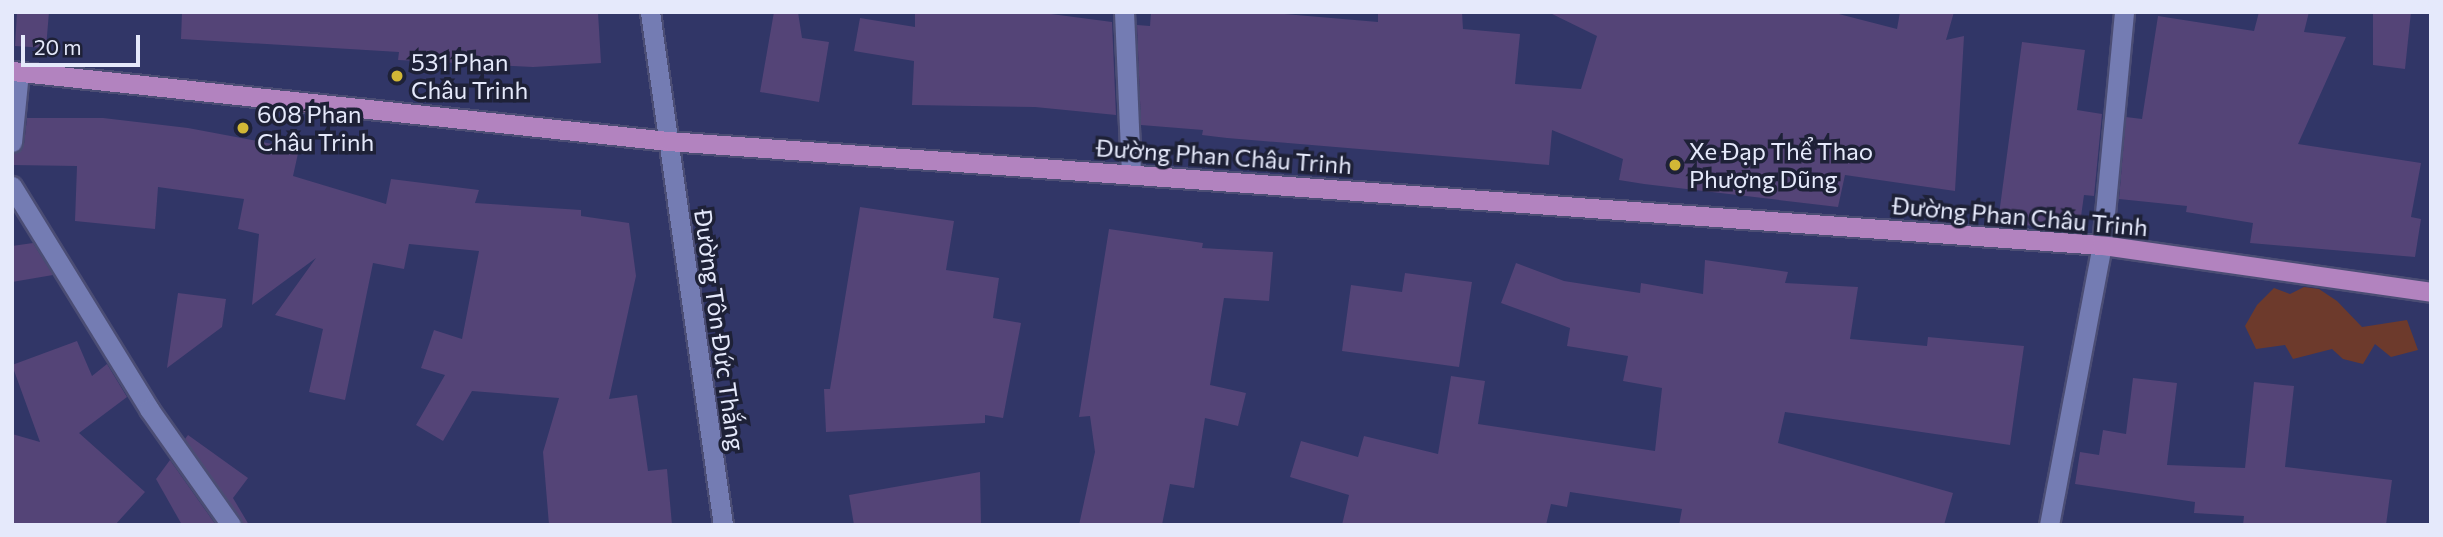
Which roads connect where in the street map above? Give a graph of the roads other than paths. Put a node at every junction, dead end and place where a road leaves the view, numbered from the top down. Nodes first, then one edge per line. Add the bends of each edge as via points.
1 (650, 12) edge
2 (1124, 12) edge
3 (2124, 12) edge
4 (16, 71) edge
5 (668, 141) junction
6 (12, 142) edge
7 (1131, 173) junction
8 (12, 187) edge
9 (2102, 245) junction
10 (2431, 292) edge
11 (231, 525) edge
12 (723, 525) edge
13 (2049, 525) edge

1 - 5 street, Đường Tôn Đức Thắng
2 - 7 street
3 - 9 street
4 - 5 main road, Đường Phan Châu Trinh
4 - 6 street
5 - 7 main road, Đường Phan Châu Trinh
5 - 12 street, Đường Tôn Đức Thắng
7 - 9 main road, Đường Phan Châu Trinh
8 - 11 street via 149,409
9 - 10 main road, Đường Phan Châu Trinh
9 - 13 street

